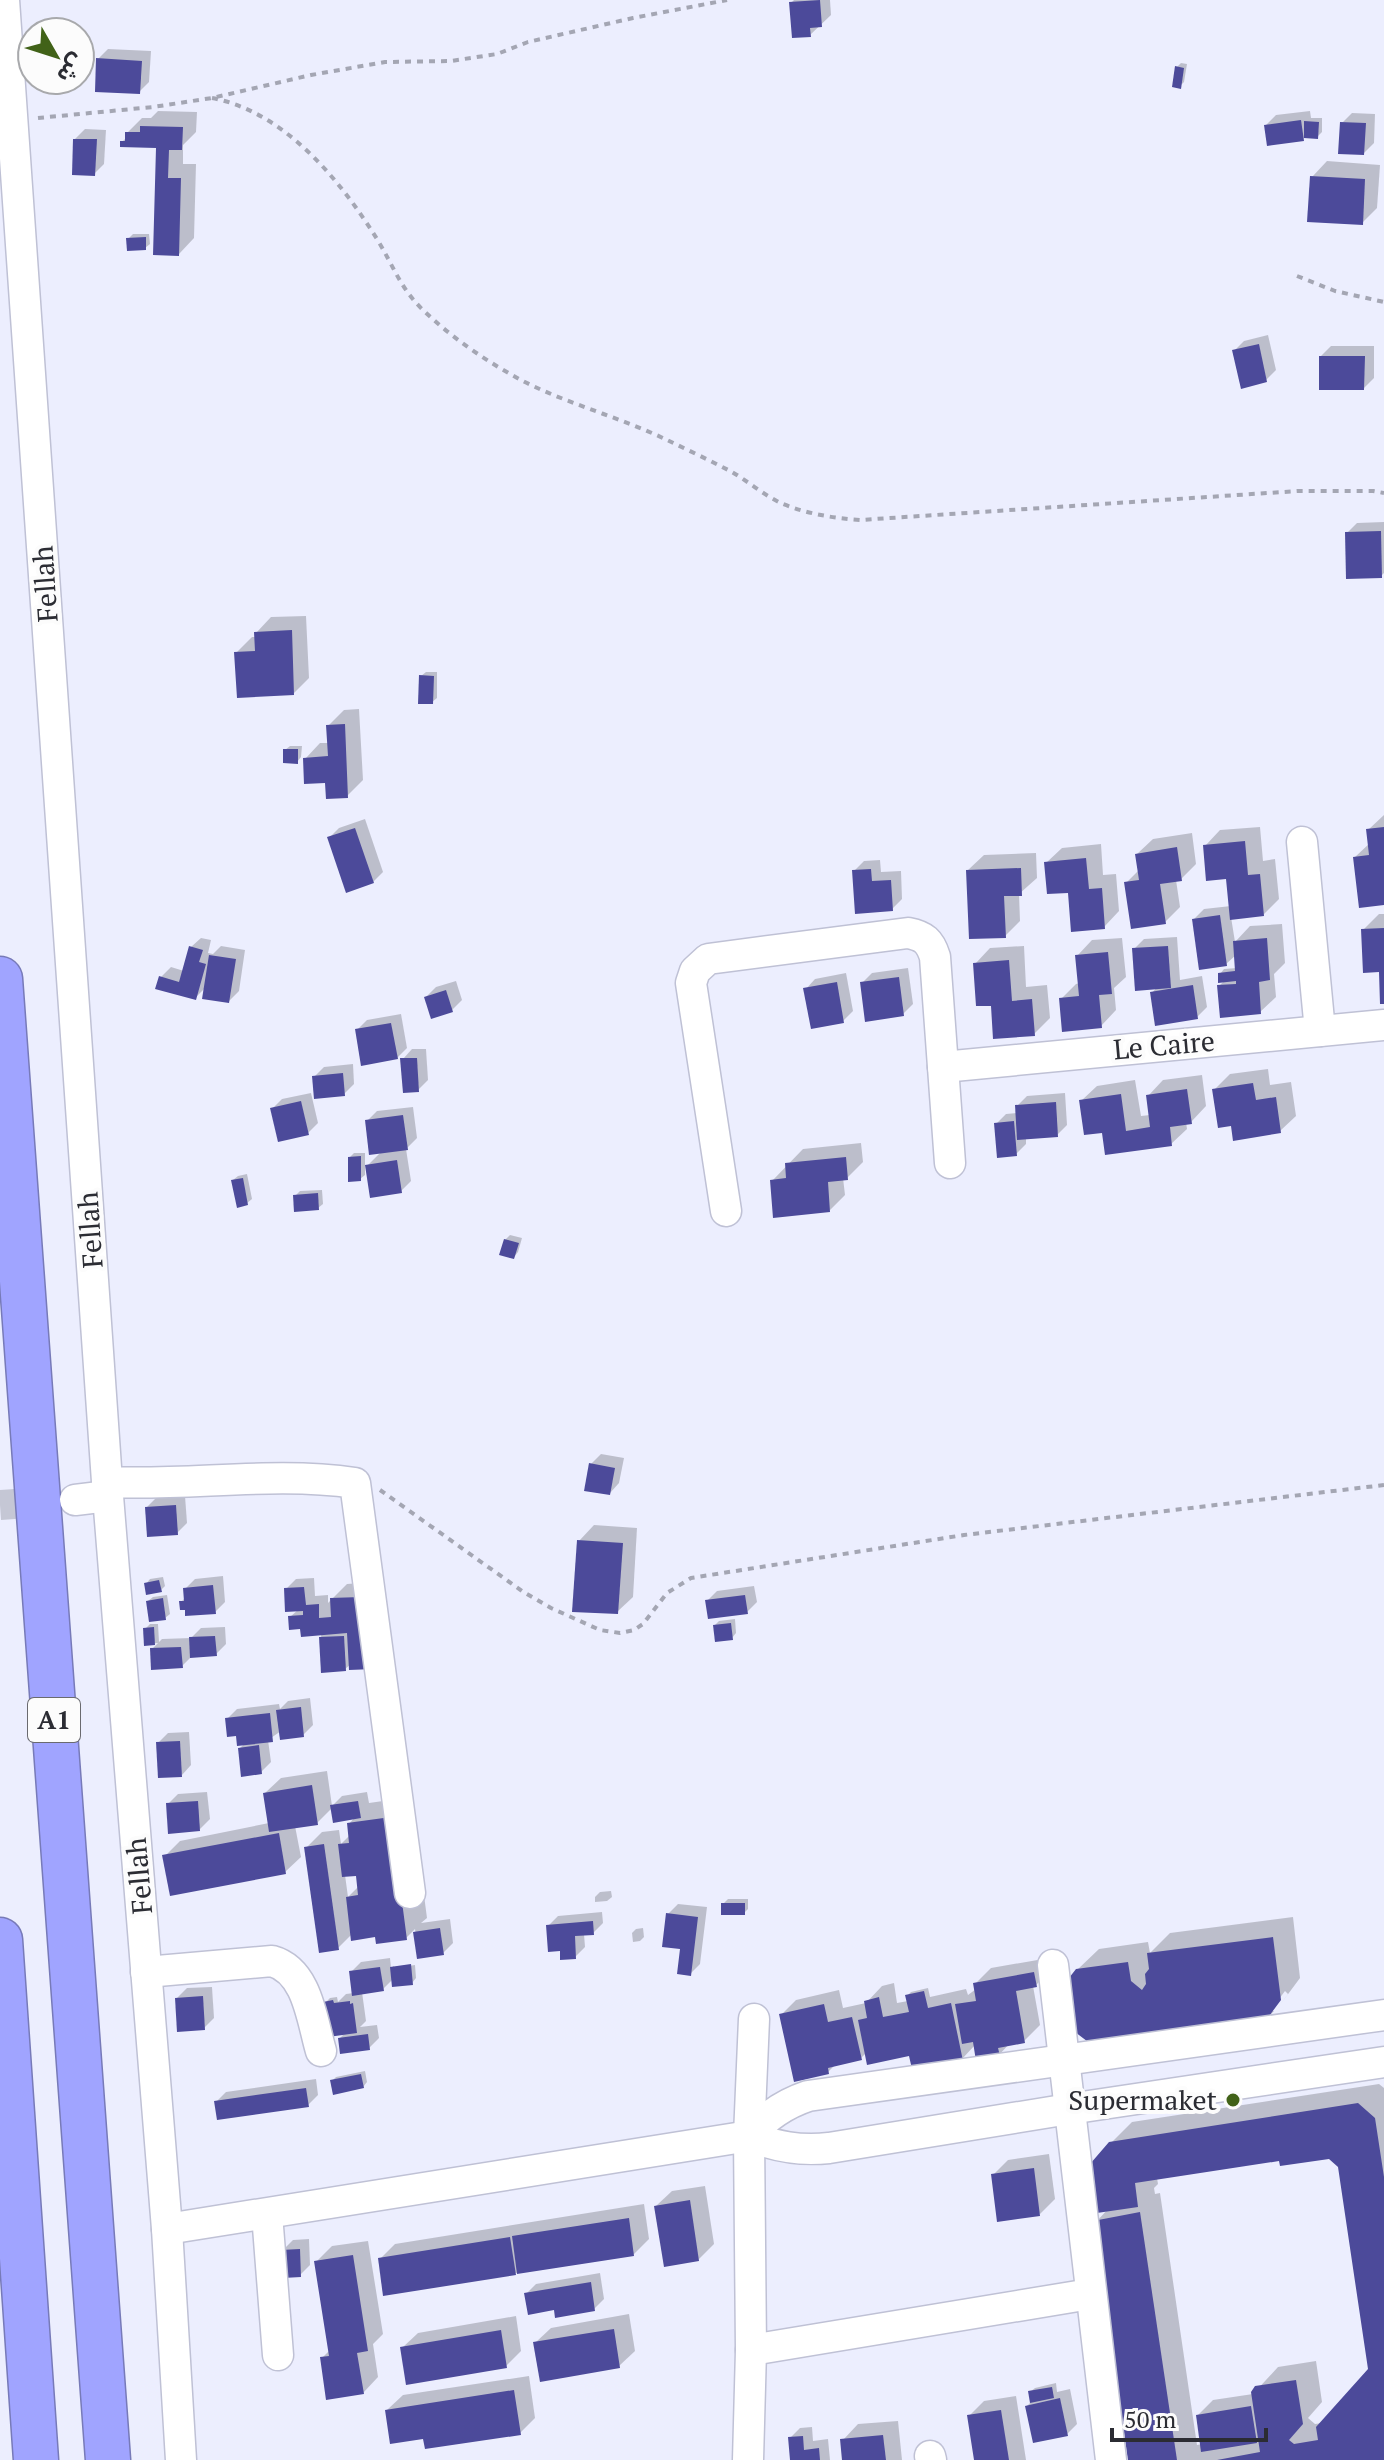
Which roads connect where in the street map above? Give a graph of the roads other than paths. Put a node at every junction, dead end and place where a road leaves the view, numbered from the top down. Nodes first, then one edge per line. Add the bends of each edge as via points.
1 (4, 0) edge
2 (1302, 842) dead end
3 (0, 979) edge
4 (1384, 1025) edge
5 (1320, 1031) junction
6 (943, 1067) junction
7 (950, 1163) dead end
8 (726, 1211) dead end
9 (108, 1489) junction
10 (75, 1500) tunnel mouth
11 (410, 1893) dead end
12 (0, 1940) edge
13 (1053, 1965) dead end
14 (146, 1972) junction
15 (1384, 2015) edge
16 (754, 2019) dead end
17 (321, 2051) dead end
18 (1065, 2061) junction
19 (1384, 2062) edge
20 (1069, 2109) junction
21 (749, 2136) junction
22 (267, 2214) junction
23 (167, 2229) junction
24 (1090, 2294) junction
25 (751, 2350) junction
26 (278, 2355) dead end
27 (36, 2460) edge
28 (108, 2460) edge
29 (181, 2460) edge
30 (748, 2460) edge
31 (1111, 2460) edge

1 - 9 street, Fellah
2 - 5 street
3 - 28 highway, A1
4 - 5 street, Le Caire
5 - 6 street, Le Caire
6 - 7 street
6 - 8 street via 935,957 920,935 708,959 691,983
9 - 10 street
9 - 11 street via 297,1478 355,1483
9 - 14 street, Fellah
12 - 27 highway
13 - 18 street
14 - 17 street via 282,1964 298,1980
14 - 23 street, Fellah
15 - 18 street
16 - 21 street
18 - 20 street
18 - 21 street via 808,2096 775,2111
19 - 20 street
20 - 21 street via 813,2150 780,2147
20 - 24 street
21 - 22 street
21 - 25 street
22 - 23 street
22 - 26 street
23 - 29 street, Fellah
24 - 25 street
24 - 31 street
25 - 30 street

